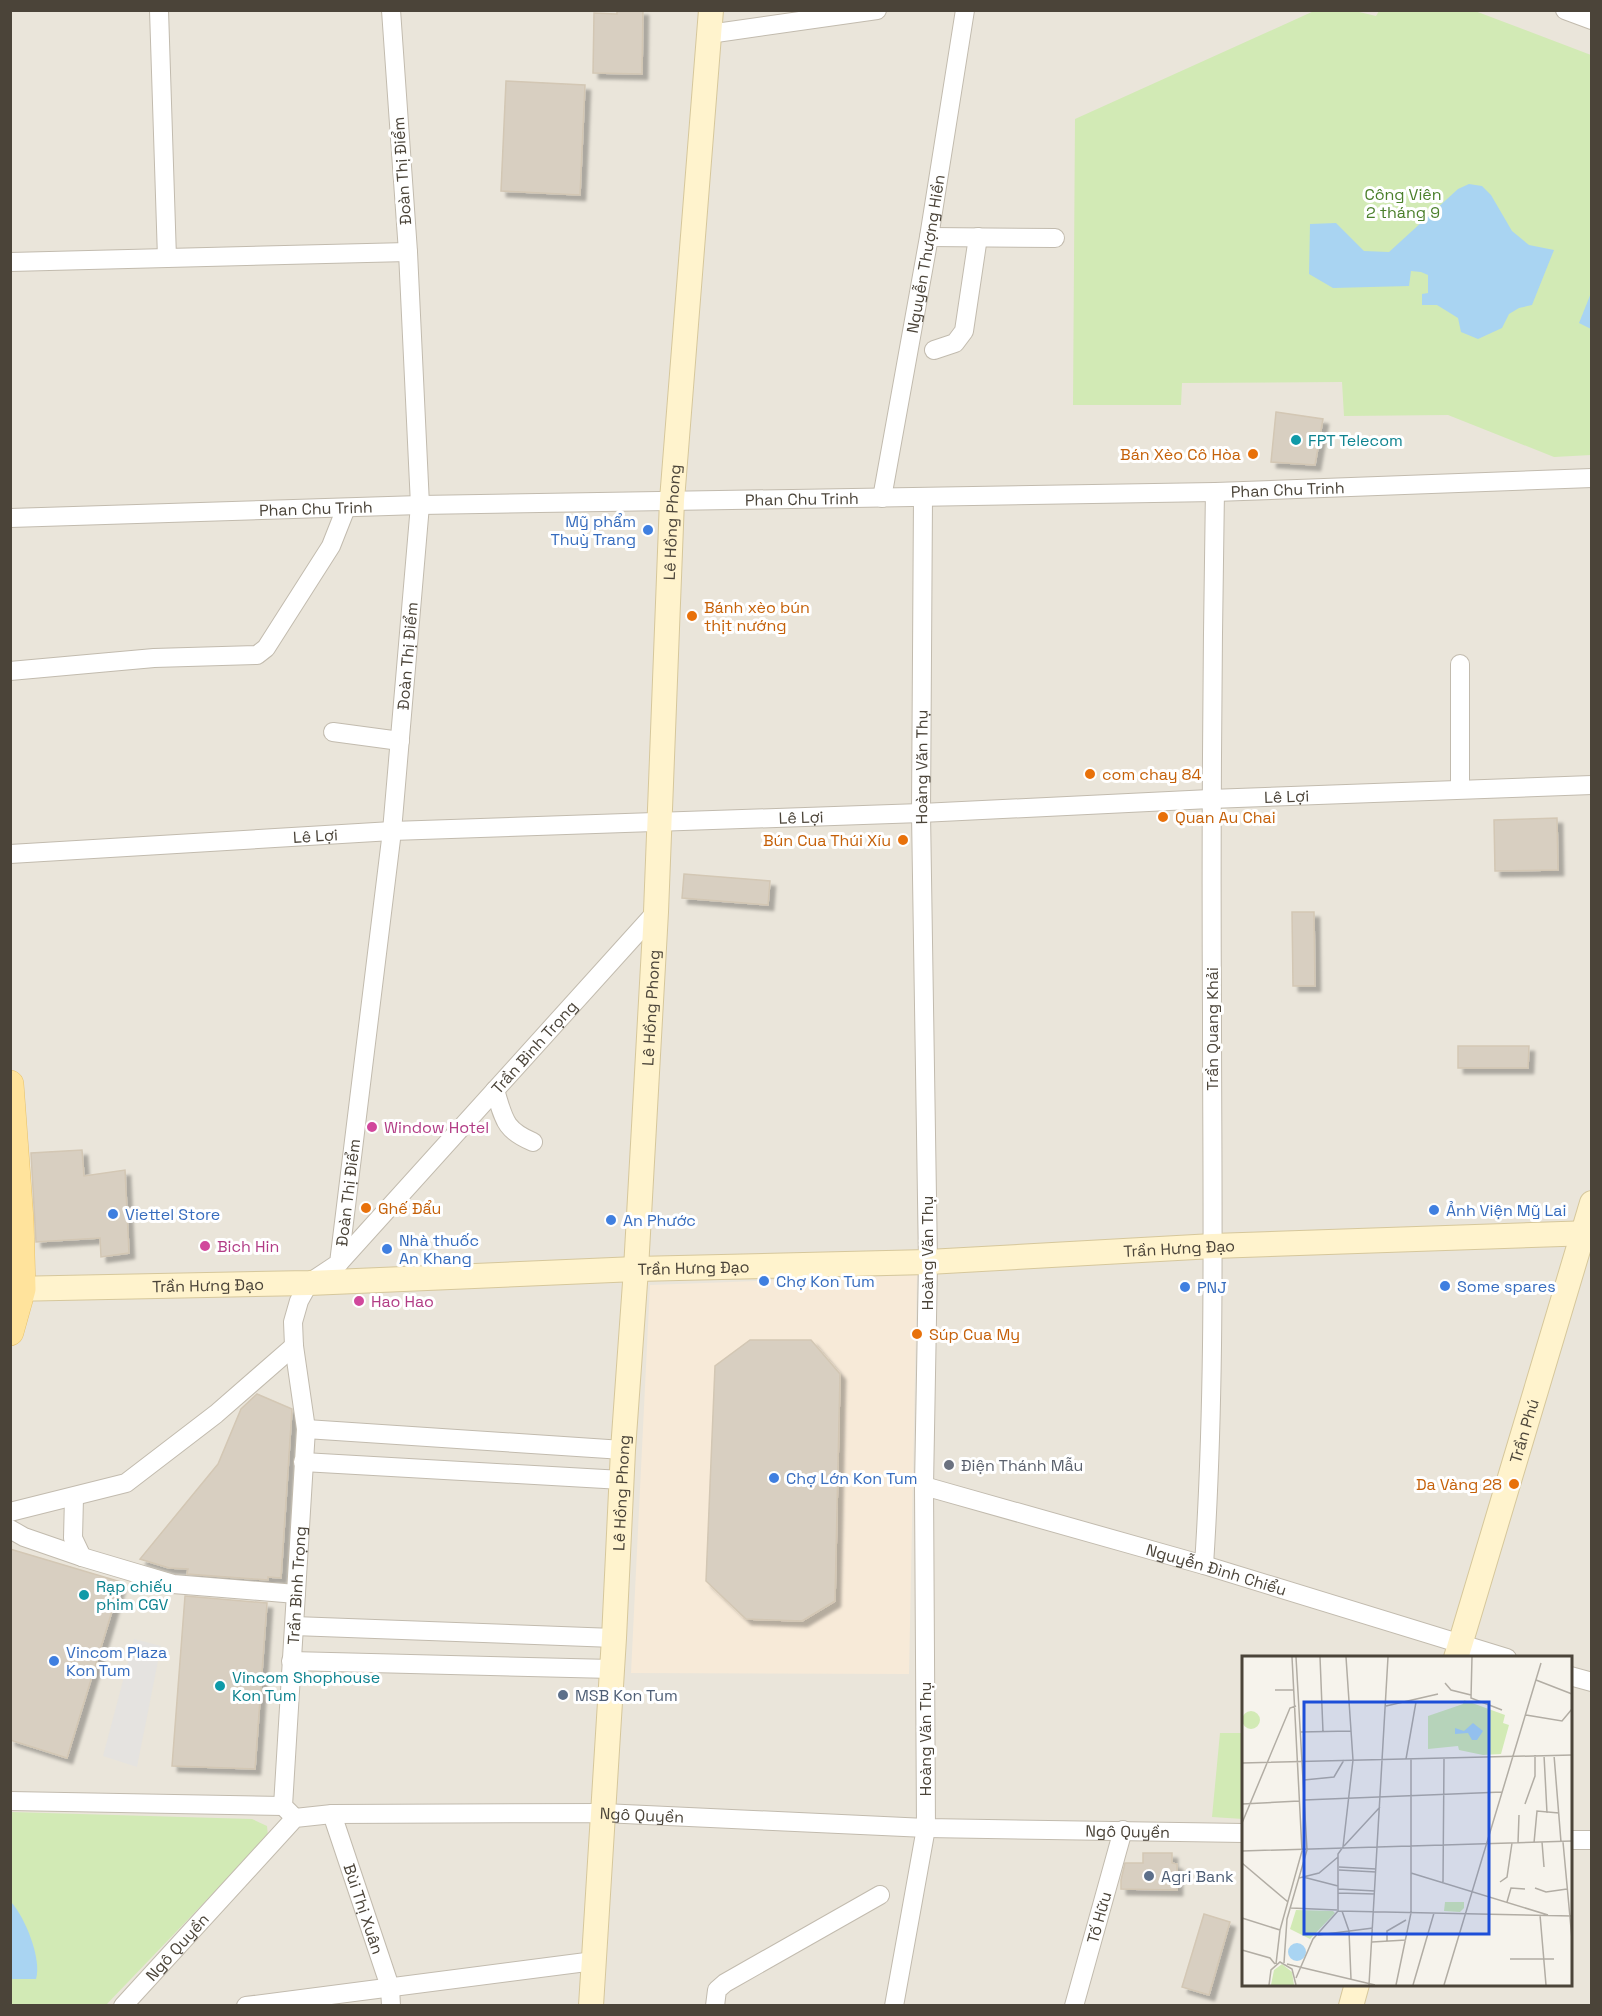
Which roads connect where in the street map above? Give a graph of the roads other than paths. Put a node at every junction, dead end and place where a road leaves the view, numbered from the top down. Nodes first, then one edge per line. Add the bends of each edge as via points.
1 (159, 10) edge
2 (391, 10) edge
3 (877, 10) edge
4 (965, 10) edge
5 (1565, 10) edge
6 (1592, 20) edge
7 (710, 22) edge
8 (929, 237) junction
9 (978, 237) junction
10 (1055, 238) dead end
11 (408, 252) junction
12 (167, 258) junction
13 (10, 262) edge
14 (934, 350) dead end
15 (1592, 478) edge
16 (1215, 492) junction
17 (923, 497) junction
18 (882, 498) junction
19 (672, 500) junction
20 (420, 505) junction
21 (346, 508) junction
22 (10, 518) edge
23 (1460, 664) dead end
24 (10, 671) edge
25 (333, 732) dead end
26 (400, 741) junction
27 (1592, 785) edge
28 (1460, 789) junction
29 (1210, 799) junction
30 (921, 813) junction
31 (660, 822) junction
32 (392, 831) junction
33 (10, 854) edge
34 (656, 912) junction
35 (10, 1084) edge
36 (495, 1090) junction
37 (533, 1142) dead end
38 (1592, 1203) edge
39 (1587, 1233) edge
40 (1213, 1246) junction
41 (928, 1262) junction
42 (339, 1263) junction
43 (636, 1269) junction
44 (309, 1283) junction
45 (16, 1289) edge
46 (10, 1332) edge
47 (294, 1346) junction
48 (306, 1429) junction
49 (623, 1450) junction
50 (303, 1462) junction
51 (622, 1480) junction
52 (924, 1486) junction
53 (74, 1497) junction
54 (10, 1512) edge
55 (10, 1529) edge
56 (82, 1557) junction
57 (1204, 1565) junction
58 (296, 1594) junction
59 (294, 1626) junction
60 (614, 1638) junction
61 (1458, 1651) edge
62 (1493, 1656) edge
63 (291, 1661) junction
64 (612, 1669) junction
65 (1572, 1677) edge
66 (1592, 1682) edge
67 (10, 1802) edge
68 (289, 1812) junction
69 (603, 1813) junction
70 (332, 1815) junction
71 (926, 1828) junction
72 (1123, 1830) junction
73 (1242, 1833) edge
74 (1572, 1840) edge
75 (1592, 1840) edge
76 (880, 1895) dead end
77 (594, 1961) junction
78 (1357, 1986) edge
79 (390, 1996) edge
80 (123, 2006) edge
81 (246, 2006) edge
82 (591, 2006) edge
83 (715, 2006) edge
84 (894, 2006) edge
85 (1074, 2006) edge
86 (1351, 2006) edge

1 - 12 street
2 - 11 street, Đoàn Thị Điểm
3 - 7 street
4 - 8 street, Nguyễn Thượng Hiền
5 - 6 street
7 - 19 street, Lê Hồng Phong
8 - 9 street
8 - 18 street, Nguyễn Thượng Hiền
9 - 10 street
9 - 14 street via 964,331 955,343
11 - 12 street
11 - 20 street, Đoàn Thị Điểm
12 - 13 street
15 - 16 street, Phan Chu Trinh
16 - 17 street, Phan Chu Trinh
16 - 29 street, Trần Quang Khải
17 - 18 street, Phan Chu Trinh
17 - 30 street, Hoàng Văn Thụ
18 - 19 street, Phan Chu Trinh
19 - 20 street, Phan Chu Trinh
19 - 31 street, Lê Hồng Phong
20 - 21 street, Phan Chu Trinh
20 - 26 street, Đoàn Thị Điểm
21 - 22 street, Phan Chu Trinh
21 - 24 street via 331,546 266,648 257,655 154,658
23 - 28 street
25 - 26 street
26 - 32 street, Đoàn Thị Điểm
27 - 28 street, Lê Lợi
28 - 29 street, Lê Lợi
29 - 30 street, Lê Lợi
29 - 40 street, Trần Quang Khải
30 - 31 street, Lê Lợi
30 - 41 street, Hoàng Văn Thụ
31 - 32 street, Lê Lợi
31 - 34 street, Lê Hồng Phong
32 - 33 street, Lê Lợi
32 - 42 street, Đoàn Thị Điểm
34 - 36 street, Trần Bình Trọng
34 - 43 street, Lê Hồng Phong
35 - 45 main road via 20,1220
36 - 37 street via 509,1127
36 - 42 street, Trần Bình Trọng
38 - 39 street, Trần Phú
39 - 40 street, Trần Hưng Đạo
39 - 61 street, Trần Phú
40 - 41 street, Trần Hưng Đạo
40 - 57 street, Trần Quang Khải via 1211,1464
41 - 43 street, Trần Hưng Đạo
41 - 52 street, Hoàng Văn Thụ
42 - 44 street, Đoàn Thị Điểm
43 - 44 street, Trần Hưng Đạo
43 - 49 street, Lê Hồng Phong
44 - 45 street, Trần Hưng Đạo
44 - 47 street, Trần Bình Trọng via 298,1301 293,1322
45 - 46 main road
47 - 48 street, Trần Bình Trọng
47 - 53 street via 216,1414 126,1483
48 - 49 street
48 - 50 street, Trần Bình Trọng
49 - 51 street, Lê Hồng Phong
50 - 51 street
50 - 58 street, Trần Bình Trọng
51 - 60 street, Lê Hồng Phong
52 - 57 street, Nguyễn Đình Chiểu
52 - 71 street, Hoàng Văn Thụ
53 - 54 street
53 - 56 street via 73,1538
55 - 56 street
56 - 58 street via 173,1584
57 - 61 street, Nguyễn Đình Chiểu
58 - 59 street, Trần Bình Trọng
59 - 60 street
59 - 63 street, Trần Bình Trọng
60 - 64 street, Lê Hồng Phong
61 - 62 street, Nguyễn Đình Chiểu
63 - 64 street
63 - 68 street, Trần Bình Trọng
64 - 69 street, Lê Hồng Phong
65 - 66 street
67 - 68 street, Ngô Quyền
68 - 70 street, Ngô Quyền
68 - 80 street, Ngô Quyền
69 - 70 street, Ngô Quyền
69 - 71 street, Ngô Quyền
69 - 77 street, Lê Hồng Phong
70 - 79 street, Bùi Thị Xuân
71 - 72 street, Ngô Quyền
71 - 84 street, Hoàng Văn Thụ
72 - 73 street, Ngô Quyền
72 - 85 street, Tố Hữu
74 - 75 street
76 - 83 street via 725,1983 717,1989
77 - 79 street
77 - 82 street, Lê Hồng Phong
78 - 86 street
79 - 81 street

